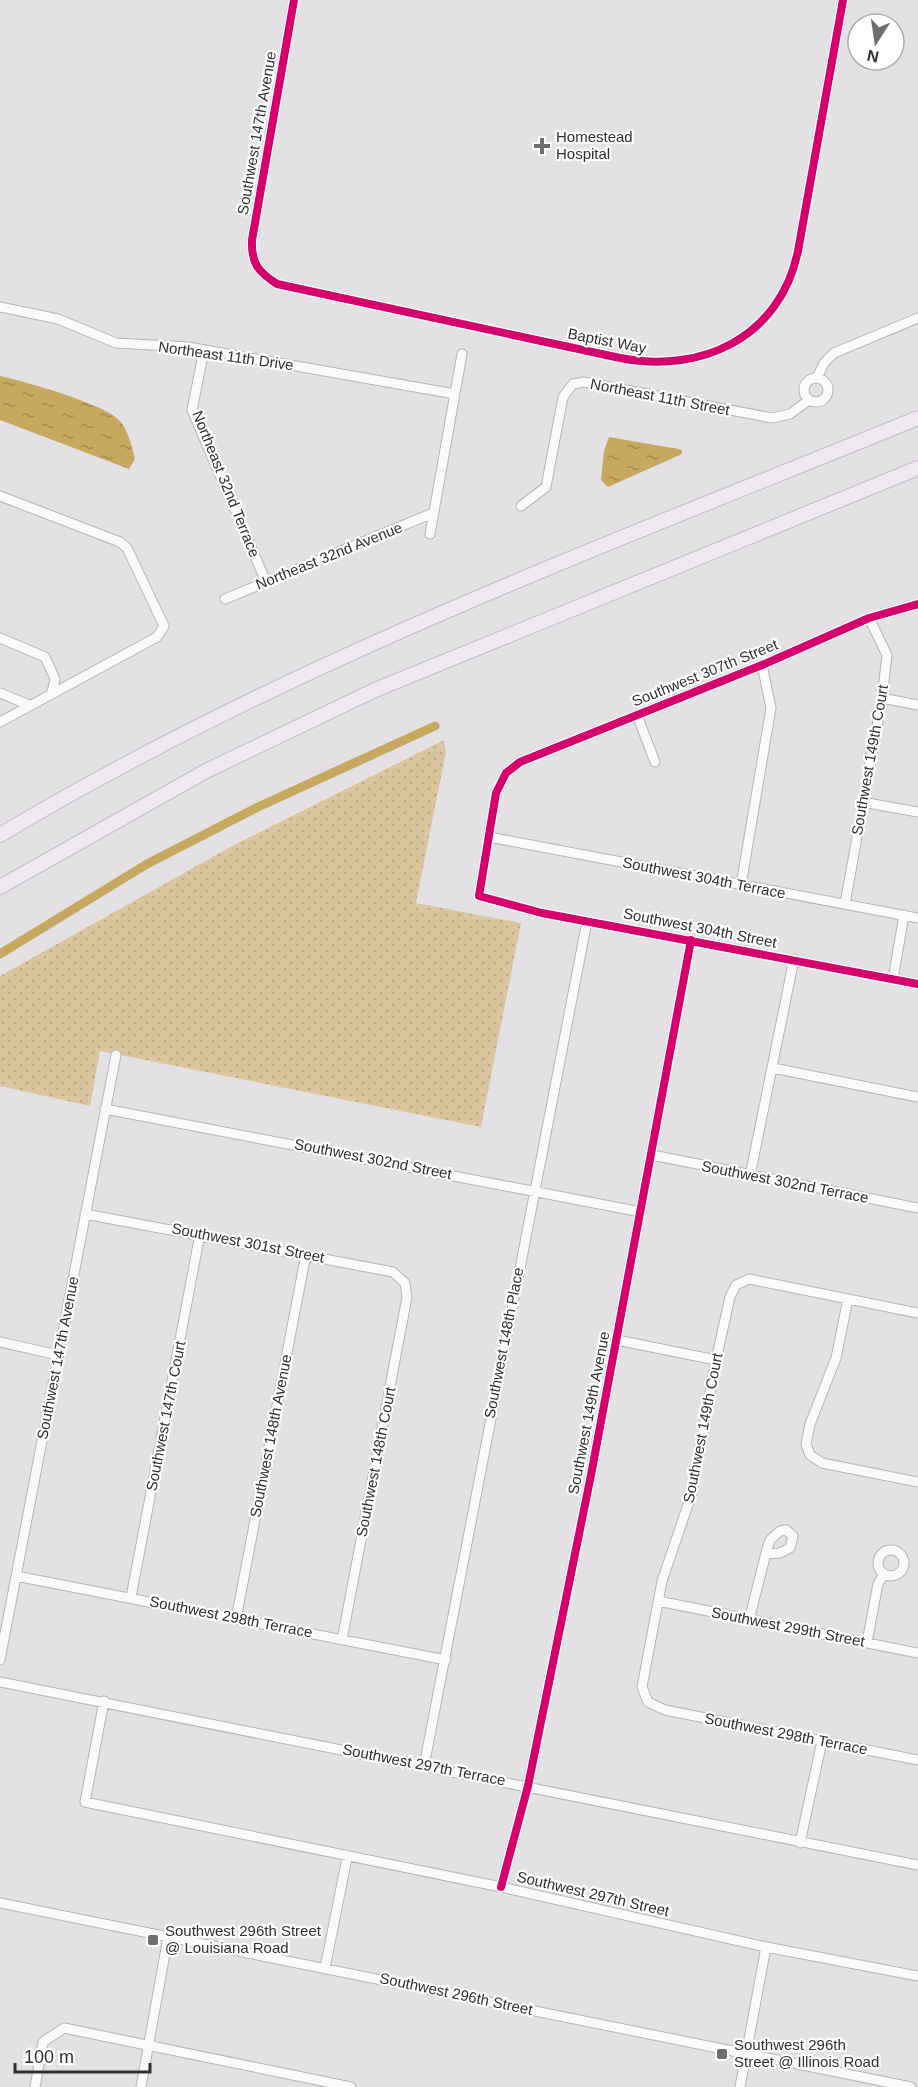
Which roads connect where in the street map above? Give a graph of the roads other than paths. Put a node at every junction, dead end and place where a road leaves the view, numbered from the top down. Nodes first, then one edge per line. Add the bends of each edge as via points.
1 (294, 0) edge
2 (843, 0) edge
3 (257, 269) joint
4 (0, 307) edge
5 (918, 318) edge
6 (204, 350) junction
7 (462, 354) dead end
8 (818, 378) junction
9 (455, 394) junction
10 (808, 400) junction
11 (918, 418) edge
12 (918, 468) edge
13 (0, 496) edge
14 (521, 506) dead end
15 (434, 513) junction
16 (430, 534) dead end
17 (266, 582) junction
18 (225, 598) dead end
19 (918, 604) edge
20 (869, 618) junction
21 (0, 638) edge
22 (762, 665) junction
23 (52, 692) junction
24 (0, 693) edge
25 (882, 698) junction
26 (29, 705) junction
27 (918, 705) edge
28 (637, 715) junction
29 (0, 722) edge
30 (655, 762) dead end
31 (862, 802) junction
32 (918, 812) edge
33 (0, 835) edge
34 (489, 837) junction
35 (741, 885) junction
36 (0, 887) edge
37 (845, 904) junction
38 (904, 915) junction
39 (918, 918) edge
40 (587, 921) junction
41 (691, 940) junction
42 (794, 959) junction
43 (893, 980) junction
44 (918, 984) edge
45 (116, 1055) dead end
46 (773, 1068) junction
47 (918, 1097) edge
48 (105, 1109) junction
49 (652, 1155) junction
50 (750, 1176) junction
51 (535, 1190) junction
52 (918, 1208) edge
53 (641, 1212) junction
54 (85, 1214) junction
55 (200, 1234) junction
56 (306, 1254) junction
57 (405, 1283) joint
58 (848, 1299) junction
59 (918, 1313) edge
60 (617, 1340) junction
61 (0, 1342) edge
62 (58, 1355) junction
63 (716, 1360) junction
64 (918, 1482) edge
65 (766, 1554) dead end
66 (884, 1574) dead end
67 (16, 1576) junction
68 (131, 1597) junction
69 (658, 1601) junction
70 (236, 1618) junction
71 (749, 1620) junction
72 (342, 1640) junction
73 (867, 1642) junction
74 (918, 1653) edge
75 (0, 1660) edge
76 (446, 1660) junction
77 (0, 1682) edge
78 (104, 1701) junction
79 (654, 1707) joint
80 (822, 1741) junction
81 (918, 1760) edge
82 (424, 1766) junction
83 (528, 1786) junction
84 (800, 1843) junction
85 (347, 1858) junction
86 (918, 1865) edge
87 (501, 1887) junction
88 (0, 1903) edge
89 (168, 1936) junction
90 (766, 1947) junction
91 (325, 1968) junction
92 (918, 1976) edge
93 (148, 2046) junction
94 (746, 2054) junction
95 (35, 2087) edge
96 (141, 2087) edge
97 (351, 2087) edge
98 (740, 2087) edge
99 (911, 2087) edge

1 - 3 street, Southwest 147th Avenue via 252,240 252,258
2 - 3 street, Baptist Way via 795,263 776,304 733,345 703,358 638,362 277,284
4 - 6 street, Northeast 11th Drive via 58,319 116,343
5 - 8 street via 834,353 824,363
6 - 9 street, Northeast 11th Drive
6 - 17 street, Northeast 32nd Terrace via 192,410
7 - 9 street
8 - 10 street via 809,380 804,387
8 - 10 street, Northeast 11th Street via 828,384 828,396 818,403
9 - 15 street
10 - 14 street, Northeast 11th Street via 790,414 772,418 584,382 573,384 563,397 546,487
11 - 33 highway via 348,653 136,758
12 - 36 highway via 375,690 206,771
13 - 23 street via 120,542 132,557 164,626 157,637
15 - 16 street
15 - 17 street, Northeast 32nd Avenue
17 - 18 street, Northeast 32nd Avenue
19 - 20 street, Southwest 307th Street
20 - 22 street, Southwest 307th Street
20 - 25 street, Southwest 149th Court via 886,655
21 - 23 street via 45,657 55,679
22 - 28 street, Southwest 307th Street
22 - 35 street via 771,708
23 - 26 street
24 - 26 street
25 - 27 street
25 - 31 street, Southwest 149th Court
26 - 29 street
28 - 30 street
28 - 34 street, Southwest 307th Street via 520,762 506,773 496,792
31 - 32 street
31 - 37 street, Southwest 149th Court
34 - 35 street, Southwest 304th Terrace
34 - 40 street, Southwest 304th Street via 479,896
35 - 37 street, Southwest 304th Terrace
37 - 38 street, Southwest 304th Terrace
38 - 39 street, Southwest 304th Terrace
38 - 43 street
40 - 41 street, Southwest 304th Street
40 - 51 street, Southwest 148th Place
41 - 42 street, Southwest 304th Street
41 - 49 street, Southwest 149th Avenue
42 - 43 street, Southwest 304th Street
42 - 46 street
43 - 44 street, Southwest 304th Street
45 - 48 street, Southwest 147th Avenue
46 - 47 street
46 - 50 street
48 - 51 street, Southwest 302nd Street
48 - 54 street, Southwest 147th Avenue
49 - 50 street, Southwest 302nd Terrace
49 - 53 street, Southwest 149th Avenue
50 - 52 street, Southwest 302nd Terrace
51 - 53 street, Southwest 302nd Street
51 - 76 street, Southwest 148th Place
53 - 60 street, Southwest 149th Avenue
54 - 55 street, Southwest 301st Street
54 - 62 street, Southwest 147th Avenue
55 - 56 street, Southwest 301st Street
55 - 68 street, Southwest 147th Court
56 - 57 street, Southwest 301st Street via 393,1272
56 - 70 street, Southwest 148th Avenue
57 - 72 street, Southwest 148th Court via 407,1297
58 - 59 street
58 - 63 street, Southwest 149th Court via 749,1279 736,1285
58 - 64 street via 836,1358 810,1424 806,1444 810,1455 822,1463
60 - 63 street
60 - 83 street, Southwest 149th Avenue
61 - 62 street
62 - 67 street, Southwest 147th Avenue
63 - 69 street, Southwest 149th Court via 692,1493
65 - 71 street
66 - 73 street via 878,1584
67 - 68 street, Southwest 298th Terrace
67 - 75 street, Southwest 147th Avenue
68 - 70 street, Southwest 298th Terrace
69 - 71 street, Southwest 299th Street
69 - 79 street, Southwest 149th Court via 642,1687
70 - 72 street, Southwest 298th Terrace
71 - 73 street, Southwest 299th Street
72 - 76 street, Southwest 298th Terrace
73 - 74 street, Southwest 299th Street
76 - 82 street, Southwest 148th Place
77 - 78 street, Southwest 297th Terrace
78 - 82 street, Southwest 297th Terrace
78 - 85 street, Southwest 297th Street via 85,1802
79 - 80 street, Southwest 298th Terrace
80 - 81 street, Southwest 298th Terrace
80 - 84 street
82 - 83 street, Southwest 297th Terrace
83 - 84 street, Southwest 297th Terrace
83 - 87 street, Southwest 149th Avenue
84 - 86 street, Southwest 297th Terrace
85 - 87 street, Southwest 297th Street
85 - 91 street
87 - 90 street, Southwest 297th Street
88 - 89 street, Southwest 296th Street
89 - 91 street, Southwest 296th Street
89 - 93 street
90 - 92 street, Southwest 297th Street
90 - 94 street
91 - 94 street, Southwest 296th Street
93 - 95 street via 64,2028 43,2042
93 - 96 street
93 - 97 street
94 - 98 street
94 - 99 street, Southwest 296th Street

